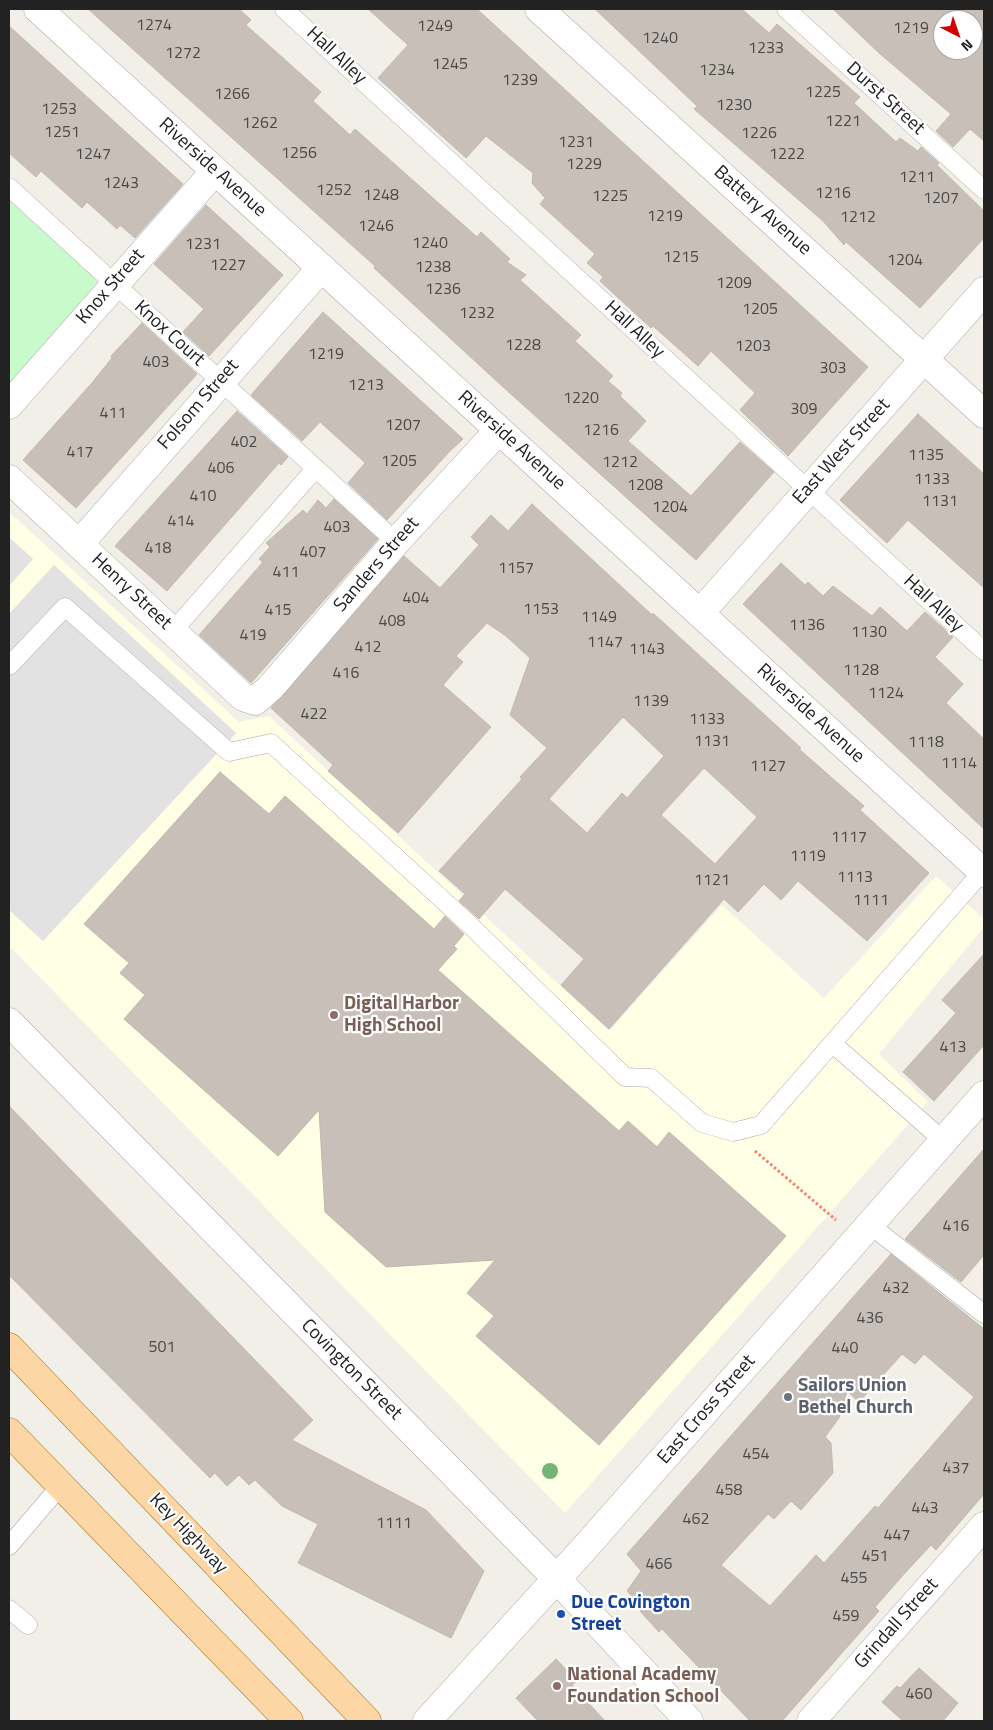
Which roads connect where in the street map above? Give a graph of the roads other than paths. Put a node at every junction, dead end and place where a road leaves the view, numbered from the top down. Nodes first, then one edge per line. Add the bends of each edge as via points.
1 (38, 9) edge
2 (284, 9) edge
3 (539, 9) edge
4 (786, 9) edge
5 (215, 171) junction
6 (9, 187) edge
7 (984, 190) edge
8 (321, 268) junction
9 (114, 283) junction
10 (984, 291) edge
11 (924, 359) junction
12 (221, 381) junction
13 (9, 405) edge
14 (984, 414) edge
15 (499, 430) junction
16 (316, 468) junction
17 (9, 479) edge
18 (808, 490) junction
19 (396, 542) junction
20 (79, 544) junction
21 (700, 613) junction
22 (173, 631) junction
23 (984, 651) edge
24 (9, 666) edge
25 (255, 701) joint
26 (983, 872) edge
27 (9, 1022) edge
28 (833, 1044) junction
29 (984, 1096) edge
30 (944, 1141) junction
31 (864, 1232) junction
32 (984, 1314) edge
33 (9, 1347) edge
34 (9, 1432) edge
35 (61, 1486) junction
36 (984, 1526) edge
37 (9, 1546) edge
38 (556, 1579) junction
39 (9, 1609) edge
40 (28, 1625) dead end
41 (289, 1721) edge
42 (367, 1721) edge
43 (427, 1721) edge
44 (689, 1721) edge
45 (811, 1721) edge

1 - 5 street, Riverside Avenue
2 - 18 lane, Hall Alley
3 - 11 street, Battery Avenue
4 - 7 lane, Durst Street
5 - 8 street, Riverside Avenue
5 - 9 street, Knox Street
6 - 9 lane, Knox Court
8 - 12 street, Folsom Street
8 - 15 street, Riverside Avenue
9 - 12 lane, Knox Court
9 - 13 street, Knox Street
10 - 11 street, East West Street
11 - 14 street, Battery Avenue
11 - 18 street, East West Street
12 - 16 lane, Knox Court
12 - 20 street, Folsom Street
15 - 19 street, Sanders Street
15 - 21 street, Riverside Avenue
16 - 19 lane, Knox Court
16 - 22 lane
17 - 20 street, Henry Street
18 - 21 street, East West Street
18 - 23 lane, Hall Alley
19 - 25 street, Sanders Street via 270,688
20 - 22 street, Henry Street
21 - 26 street, Riverside Avenue
22 - 25 street, Henry Street via 243,697
24 - 28 lane via 65,607 229,752 271,743 470,924 625,1077 651,1078 702,1123 733,1132 761,1125
26 - 28 lane
27 - 38 street, Covington Street
28 - 30 lane
29 - 30 street, East Cross Street
30 - 31 street, East Cross Street
31 - 32 lane
31 - 38 street, East Cross Street
33 - 42 main road, Key Highway
34 - 35 main road
35 - 37 lane
35 - 41 main road
36 - 45 street, Grindall Street
38 - 43 street, East Cross Street
38 - 44 street, Covington Street
39 - 40 lane

